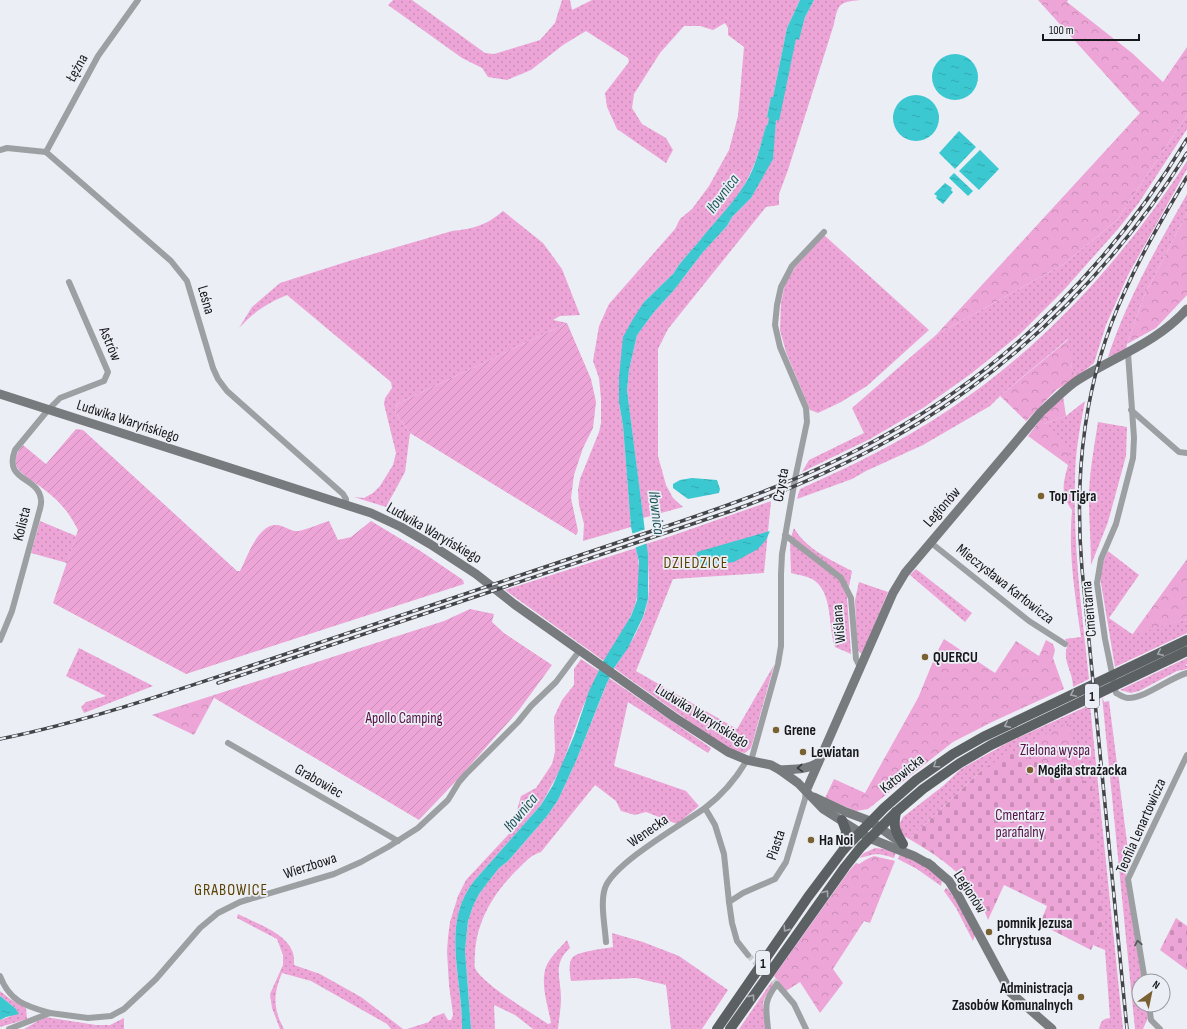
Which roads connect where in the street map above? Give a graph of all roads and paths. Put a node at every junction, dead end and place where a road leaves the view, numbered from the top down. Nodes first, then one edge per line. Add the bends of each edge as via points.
1 (138, 0) edge
2 (0, 150) edge
3 (46, 152) junction
4 (824, 232) dead end
5 (69, 282) dead end
6 (1187, 308) edge
7 (1128, 353) junction
8 (0, 394) edge
9 (48, 410) junction
10 (1132, 410) junction
11 (1187, 453) edge
12 (346, 505) junction
13 (786, 534) junction
14 (930, 542) junction
15 (0, 640) edge
16 (1187, 640) edge
17 (1064, 644) dead end
18 (580, 650) junction
19 (1187, 651) edge
20 (860, 667) junction
21 (1187, 673) edge
22 (1044, 713) junction
23 (228, 743) dead end
24 (1187, 755) edge
25 (749, 761) junction
26 (818, 763) junction
27 (780, 770) junction
28 (807, 792) junction
29 (705, 808) junction
30 (896, 812) junction
31 (842, 820) junction
32 (870, 821) junction
33 (879, 828) junction
34 (860, 832) junction
35 (869, 838) junction
36 (398, 841) junction
37 (903, 844) junction
38 (844, 849) junction
39 (932, 866) junction
40 (728, 902) junction
41 (606, 942) dead end
42 (748, 955) tunnel mouth
43 (1144, 973) edge
44 (0, 976) edge
45 (29, 1006) junction
46 (50, 1013) junction
47 (1150, 1013) edge
48 (31, 1020) junction
49 (9, 1029) edge
50 (717, 1029) edge
51 (730, 1029) edge
52 (768, 1029) edge
53 (806, 1029) edge
54 (1052, 1029) edge
55 (1160, 1029) edge

1 - 3 street, Łężna via 98,56
2 - 3 street via 7,148
3 - 12 street, Leśna via 170,261 187,281 218,379 227,391 343,494
4 - 13 street, Czysta via 792,266 781,287 777,305 775,325 780,348 806,408 808,422
5 - 9 street, Astrów via 108,372 104,381 60,398
6 - 7 street, Legionów via 1179,318
7 - 10 street, Cmentarna
7 - 14 street, Legionów via 1075,382 1046,407
8 - 9 street, Ludwika Waryńskiego
9 - 12 street, Ludwika Waryńskiego
9 - 15 street, Kolista via 12,457 16,473 38,491 42,500 12,611
10 - 11 street via 1178,452
10 - 21 street, Cmentarna via 1133,458 1116,524 1101,559 1097,583 1106,649 1116,694 1127,698
12 - 18 street, Ludwika Waryńskiego via 371,513 430,544 481,577 508,600
13 - 20 street, Wiślana via 841,578 851,598 856,659
13 - 25 street, Czysta via 781,574 780,652 774,684
14 - 17 street, Mieczysława Karłowicza via 1029,621
14 - 20 street, Legionów via 905,573 893,593
16 -> 22 main road, Katowicka / 1
18 - 25 street, Ludwika Waryńskiego via 721,748
18 - 36 street, Wierzbowa via 556,682 466,774 448,800 418,828
19 - 22 main road, Katowicka / 1 via 1139,674
20 - 26 street, Legionów
22 - 30 main road, Katowicka / 1 via 923,789
22 -> 32 main road, Katowicka / 1 via 983,737 953,754 916,780
23 - 36 street, Grabowiec
43 -> 24 street, Teofila Lenartowicza via 1128,879
25 - 27 street, Ludwika Waryńskiego via 771,765
25 - 29 street, Wenecka via 738,776
26 -> 27 street via 812,767
26 - 28 street, Legionów
27 - 28 street, Ludwika Waryńskiego
28 - 31 street, Legionów via 823,809
28 - 32 street, Legionów
28 - 40 street, Piasta via 786,862 775,879
29 - 40 street via 715,825 724,854
29 - 41 street, Wenecka via 614,873 606,886 603,898
30 - 33 main road, Katowicka / 1
30 - 37 main road via 895,832
31 - 34 street, Legionów
31 - 38 main road via 846,831
32 - 33 street, Legionów
32 - 34 main road, Katowicka / 1
33 - 35 main road, Katowicka / 1
33 - 37 street, Legionów
34 - 35 street, Legionów
34 - 38 main road, Katowicka / 1
35 - 39 street, Legionów
51 -> 35 main road, Katowicka / 1 via 845,867
36 - 46 street, Wierzbowa via 334,874 240,902 218,913 200,928 146,989 124,1009 111,1016 88,1018
37 - 39 street, Legionów
38 -> 50 main road, Katowicka / 1
39 - 54 street, Legionów via 949,881 959,897 1010,992
40 - 42 street via 737,940
44 - 45 street via 11,996
45 - 46 street
45 - 48 street
46 - 48 street, Wierzbowa
47 - 55 street via 1151,1020
48 - 49 street, Wierzbowa
52 - 53 street via 767,998 777,984 794,1004

